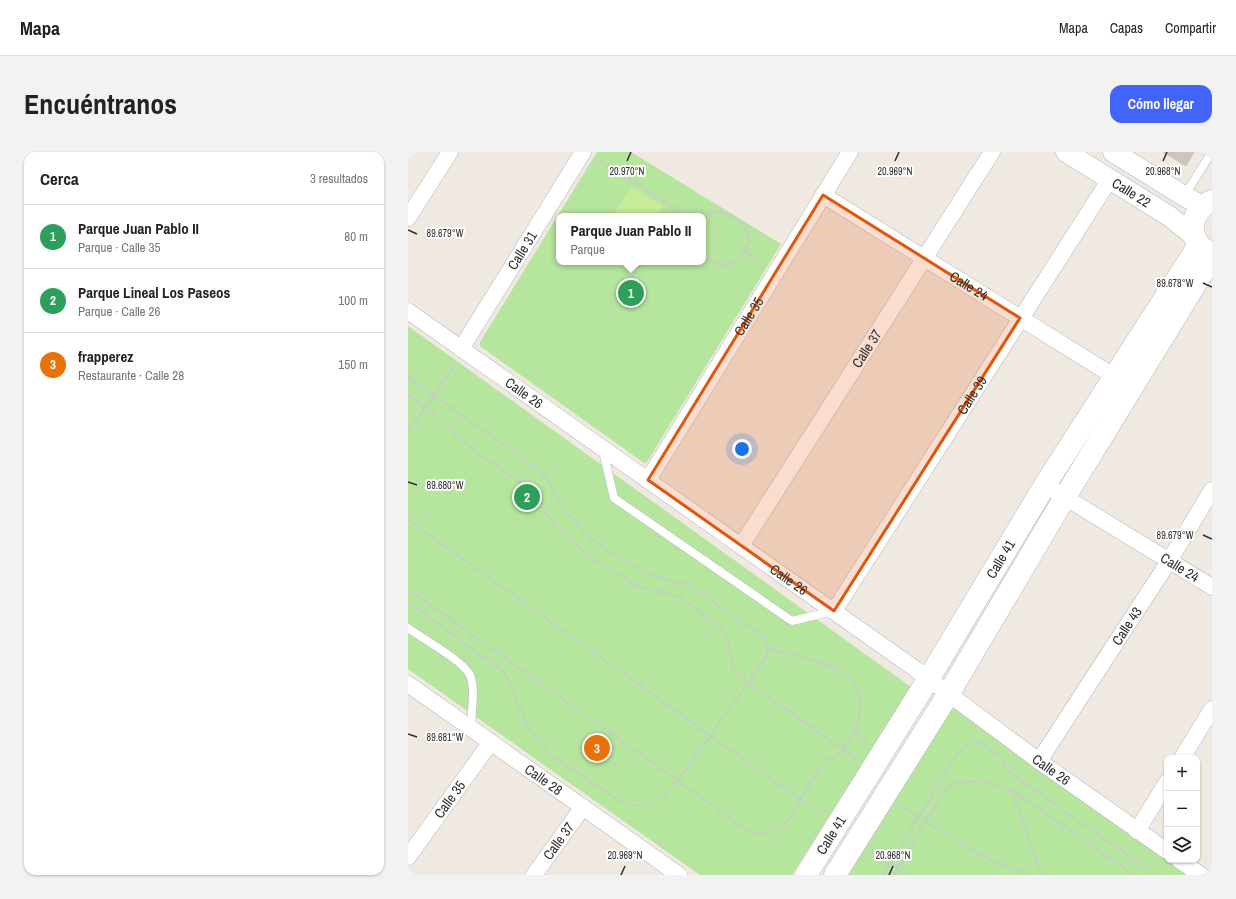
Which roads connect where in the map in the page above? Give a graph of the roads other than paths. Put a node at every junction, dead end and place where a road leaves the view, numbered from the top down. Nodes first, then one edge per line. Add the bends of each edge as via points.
1 (450, 152) edge
2 (850, 152) edge
3 (992, 152) edge
4 (1066, 152) edge
5 (1113, 152) edge
6 (1212, 152) edge
7 (588, 154) edge
8 (1110, 179) junction
9 (823, 196) junction
10 (1199, 201) edge
11 (408, 218) edge
12 (1204, 248) edge
13 (924, 258) junction
14 (408, 311) edge
15 (1020, 318) junction
16 (462, 349) junction
17 (1115, 377) junction
18 (603, 448) junction
19 (648, 480) junction
20 (1045, 485) junction
21 (1212, 490) edge
22 (1065, 497) junction
23 (742, 546) junction
24 (1169, 561) junction
25 (1212, 587) edge
26 (834, 611) junction
27 (408, 628) edge
28 (929, 678) junction
29 (408, 684) edge
30 (949, 693) junction
31 (1212, 709) edge
32 (471, 728) junction
33 (491, 742) junction
34 (1184, 755) edge
35 (1039, 761) junction
36 (1164, 787) edge
37 (584, 808) junction
38 (1137, 831) junction
39 (1164, 849) edge
40 (408, 857) edge
41 (1183, 863) edge
42 (677, 874) edge
43 (534, 875) edge
44 (806, 875) edge
45 (835, 875) edge
46 (1201, 875) edge

1 - 11 street
2 - 9 street, Calle 35
3 - 13 street, Calle 37
4 - 8 street, Calle 22
5 - 10 street, Calle 22
6 - 10 lane
7 - 16 street, Calle 31
8 - 12 street, Calle 22 via 1169,216
8 - 15 street, Calle 39
9 - 13 street, Calle 24
9 - 19 street, Calle 35
10 - 12 main road via 1193,228
12 - 17 main road, Calle 41
12 - 22 main road, Calle 41
13 - 15 street, Calle 24
13 - 23 street, Calle 37
14 - 16 street, Calle 26
15 - 17 street, Calle 24
15 - 26 street, Calle 39
16 - 18 street, Calle 26
17 - 20 main road, Calle 41
18 - 19 street, Calle 26
18 - 26 lane via 614,498 792,621
19 - 23 street, Calle 26
20 - 22 street, Calle 24
20 - 28 main road, Calle 41
21 - 24 street, Calle 43
22 - 24 street, Calle 24
22 - 30 main road, Calle 41
23 - 26 street, Calle 26
24 - 25 street, Calle 24
24 - 35 street, Calle 43
26 - 28 street, Calle 26
27 - 32 lane via 461,664 470,675
28 - 30 street, Calle 26
28 - 44 main road, Calle 41
29 - 32 street, Calle 28
30 - 35 street, Calle 26
30 - 45 main road, Calle 41
31 - 34 street
32 - 33 street, Calle 28
33 - 37 street, Calle 28
33 - 40 street, Calle 35
35 - 38 street, Calle 26
36 - 38 street
37 - 42 street, Calle 28
37 - 43 street, Calle 37
38 - 39 street, Calle 26
41 - 46 street

